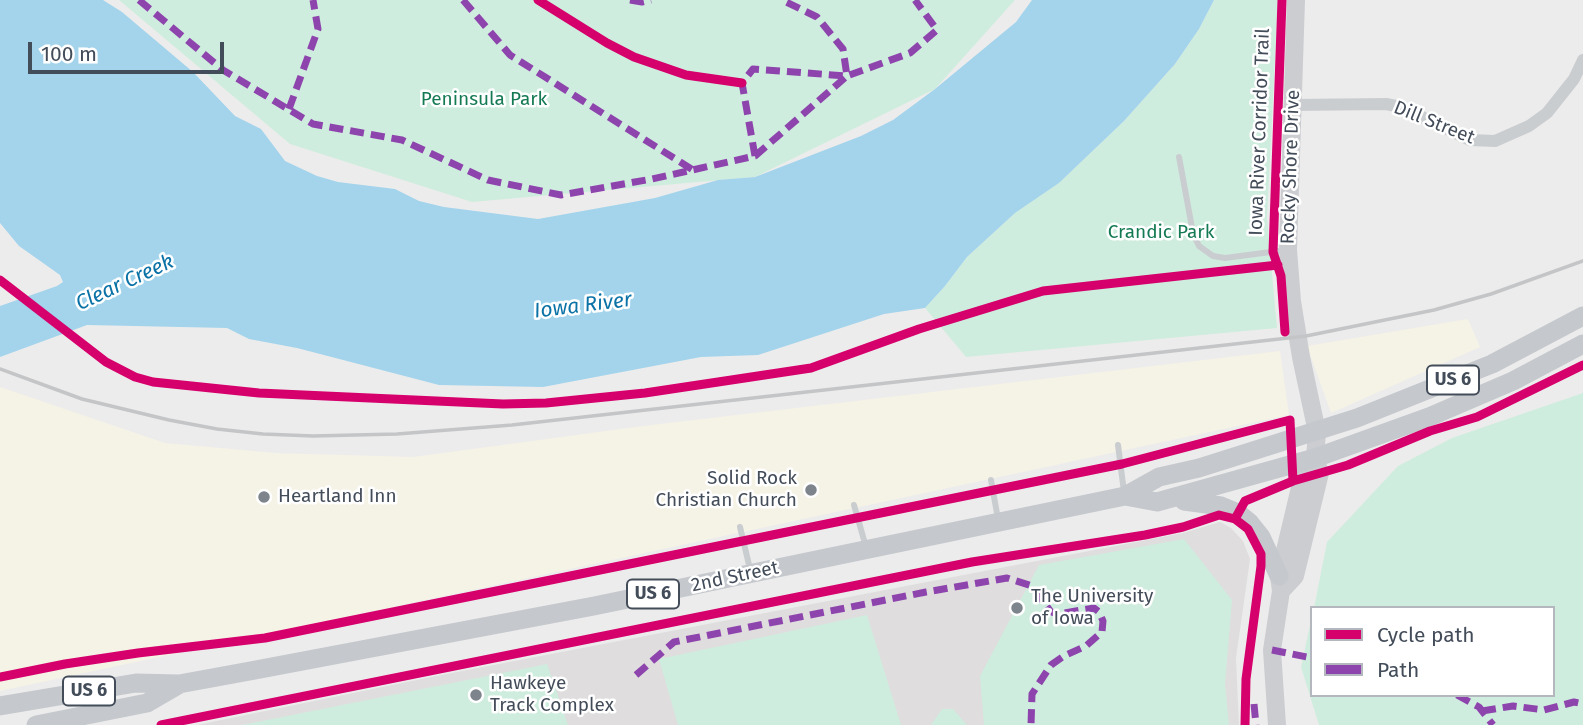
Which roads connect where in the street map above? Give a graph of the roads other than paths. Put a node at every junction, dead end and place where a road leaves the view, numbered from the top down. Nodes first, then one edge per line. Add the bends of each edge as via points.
1 (1296, 0) edge
2 (1583, 60) edge
3 (1292, 105) junction
4 (1179, 157) dead end
5 (1288, 250) junction
6 (1583, 316) edge
7 (1583, 344) edge
8 (1317, 432) junction
9 (1118, 445) dead end
10 (1315, 458) junction
11 (991, 480) dead end
12 (1125, 496) junction
13 (1169, 499) junction
14 (854, 506) dead end
15 (998, 524) junction
16 (740, 527) dead end
17 (867, 550) junction
18 (751, 574) junction
19 (1280, 583) junction
20 (179, 684) junction
21 (0, 706) edge
22 (36, 725) edge
23 (1277, 725) edge

1 - 3 street, Rocky Shore Drive
2 - 3 street, Dill Street via 1547,113 1495,141 1470,140 1394,105
3 - 5 street, Rocky Shore Drive
4 - 5 lane via 1192,233 1199,246 1225,258
5 - 8 street, Rocky Shore Drive
6 - 8 main road, US 6 via 1492,364
7 - 10 main road, US 6 via 1429,417
8 - 10 street, Rocky Shore Drive
8 - 12 main road, US 6 via 1158,477
9 - 12 lane
10 - 13 main road, US 6
10 - 19 street via 1302,479
11 - 15 lane
12 - 13 main road, US 6 via 1157,502
12 - 15 main road, 2nd Street / US 6
13 - 19 main road via 1238,513 1261,537
14 - 17 lane
15 - 17 main road, 2nd Street / US 6
16 - 18 lane
17 - 18 main road, 2nd Street / US 6
18 - 20 main road, 2nd Street / US 6
19 - 23 street via 1272,650
20 - 21 main road, 2nd Street / US 6 via 136,683
20 - 22 main road, 2nd Street / US 6 via 147,703

